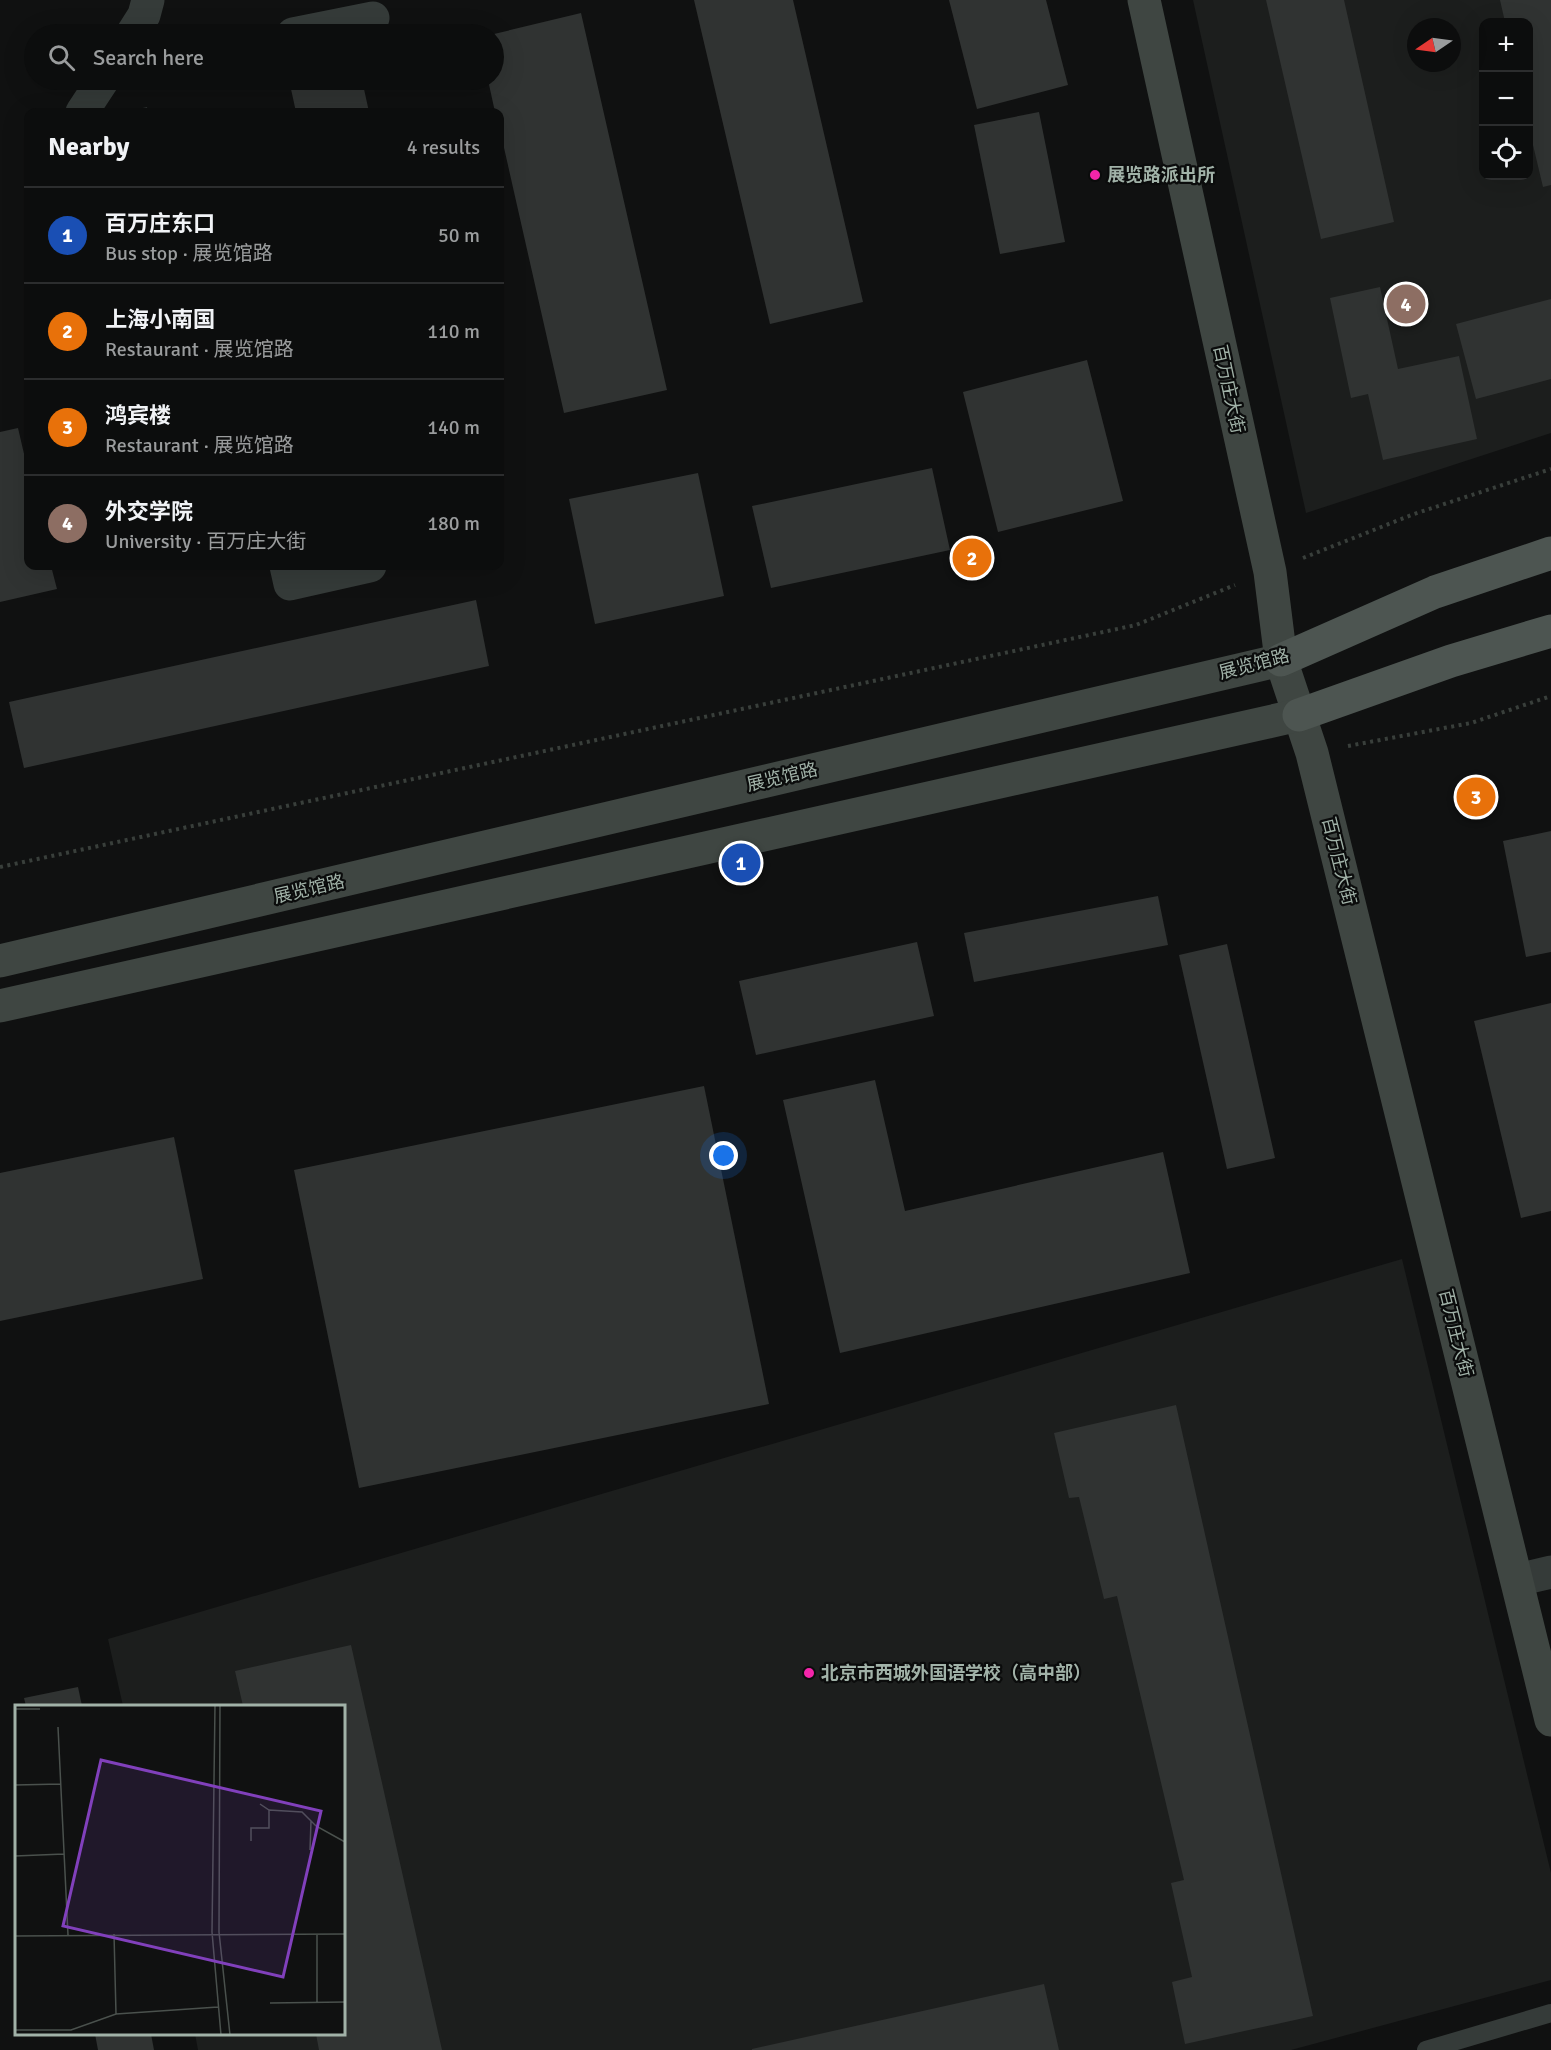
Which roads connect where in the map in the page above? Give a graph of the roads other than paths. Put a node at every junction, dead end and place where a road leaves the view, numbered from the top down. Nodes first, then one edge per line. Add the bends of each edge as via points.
1 (148, 0) edge
2 (1144, 0) edge
3 (373, 18) dead end
4 (138, 24) edge
5 (343, 24) edge
6 (96, 90) edge
7 (85, 108) edge
8 (1551, 554) edge
9 (287, 570) edge
10 (352, 570) edge
11 (1551, 631) edge
12 (1281, 660) junction
13 (1299, 715) junction
14 (0, 961) edge
15 (0, 1006) edge
16 (1551, 1572) edge
17 (1517, 1581) junction
18 (1551, 1720) edge
19 (1551, 2013) edge
20 (1426, 2050) edge

1 - 4 street
2 - 12 main road, 百万庄大街 via 1270,572
3 - 5 street
6 - 7 street
8 - 12 main road, 展览馆路 via 1435,592
9 - 10 street via 290,584
11 - 13 main road via 1451,661
12 - 13 main road, 百万庄大街
12 - 14 main road, 展览馆路
13 - 15 main road
13 - 17 main road, 百万庄大街 via 1312,753
16 - 17 street
17 - 18 main road, 百万庄大街
19 - 20 lane

